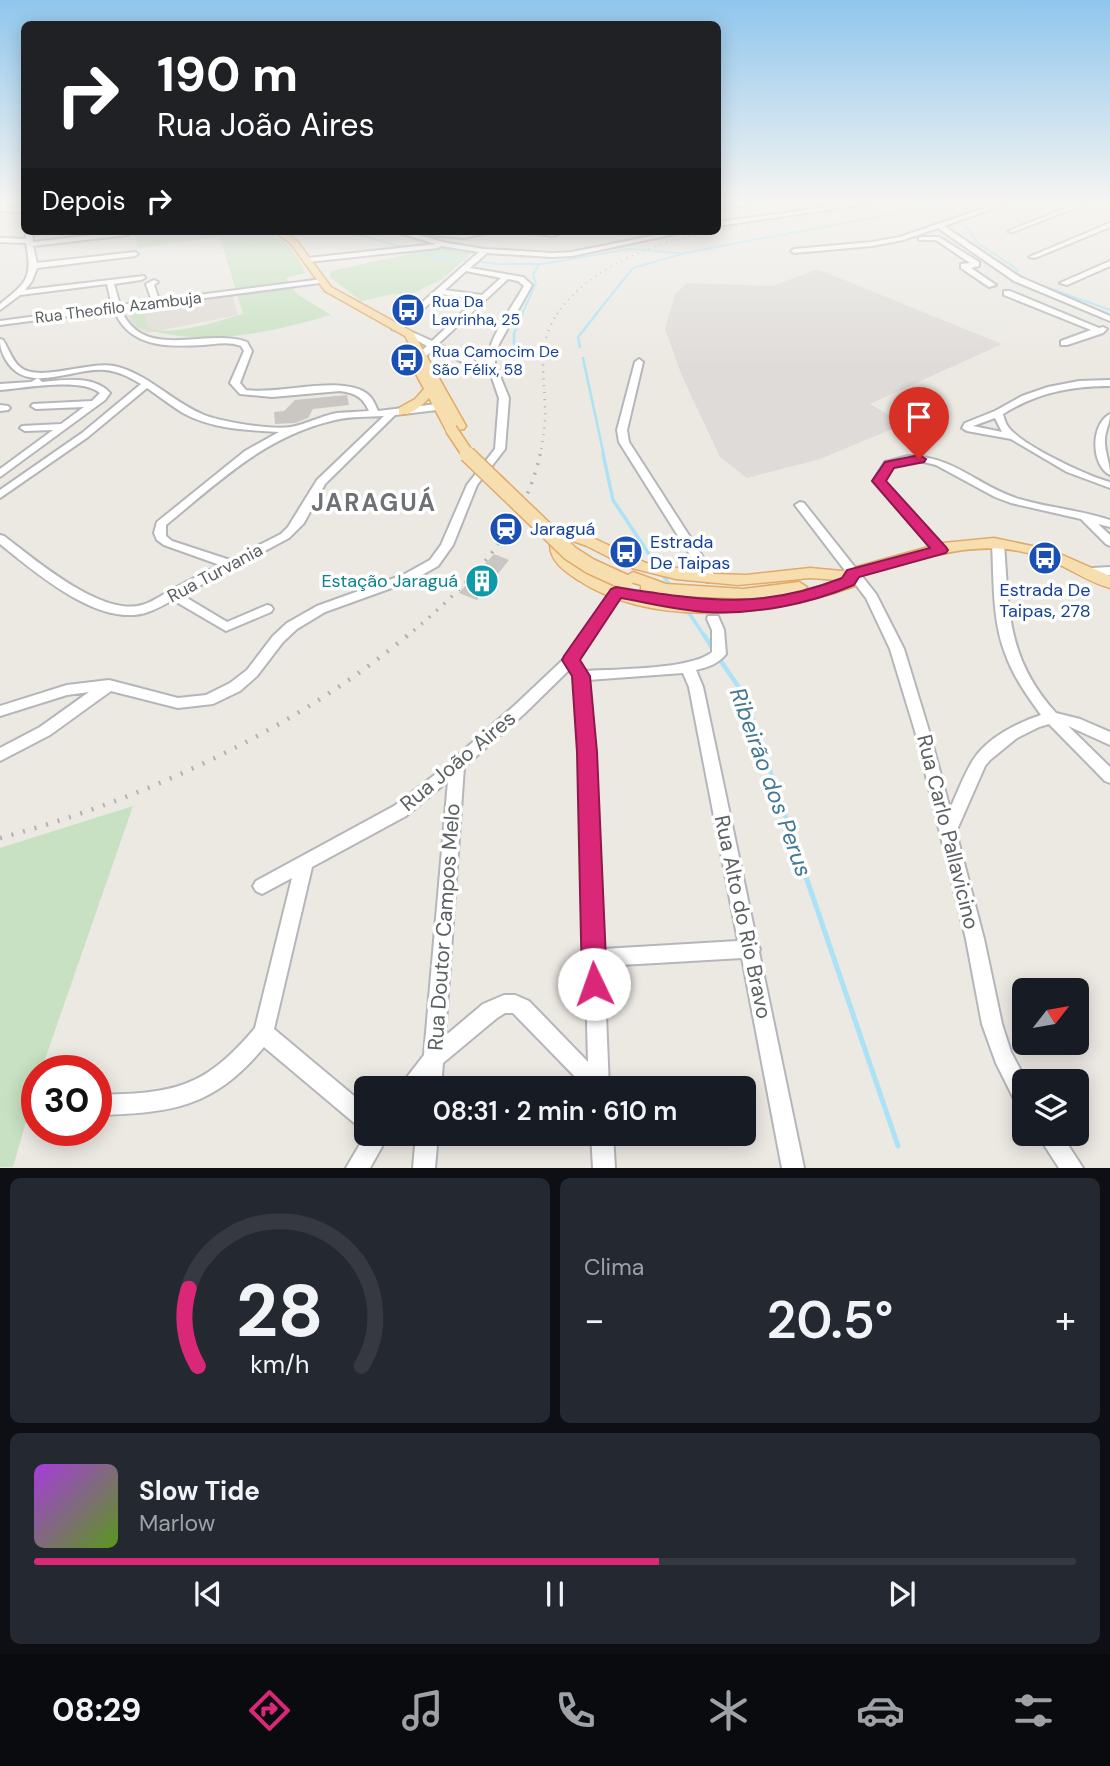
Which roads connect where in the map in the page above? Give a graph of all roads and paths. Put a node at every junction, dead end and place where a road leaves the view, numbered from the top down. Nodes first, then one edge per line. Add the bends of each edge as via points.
1 (32, 258) edge
2 (105, 258) edge
3 (306, 258) edge
4 (333, 258) edge
5 (478, 258) edge
6 (966, 258) edge
7 (985, 258) edge
8 (308, 260) junction
9 (1110, 263) edge
10 (34, 266) junction
11 (465, 269) junction
12 (507, 276) junction
13 (141, 278) dead end
14 (320, 281) junction
15 (110, 282) junction
16 (154, 282) dead end
17 (1064, 283) dead end
18 (992, 285) dead end
19 (440, 292) junction
20 (18, 293) junction
21 (1007, 293) dead end
22 (483, 298) junction
23 (156, 302) junction
24 (117, 307) junction
25 (0, 308) edge
26 (1110, 319) edge
27 (0, 323) edge
28 (1110, 327) edge
29 (402, 331) junction
30 (1100, 331) junction
31 (0, 342) edge
32 (1064, 343) dead end
33 (433, 345) junction
34 (422, 355) junction
35 (639, 362) dead end
36 (47, 374) junction
37 (495, 374) junction
38 (1110, 383) edge
39 (33, 385) junction
40 (145, 385) junction
41 (1, 386) edge
42 (428, 391) junction
43 (94, 404) junction
44 (36, 406) dead end
45 (437, 407) junction
46 (398, 412) junction
47 (998, 413) junction
48 (375, 414) junction
49 (1110, 417) edge
50 (62, 427) junction
51 (455, 427) junction
52 (24, 428) dead end
53 (290, 430) junction
54 (1014, 437) junction
55 (1110, 472) edge
56 (0, 474) edge
57 (1110, 485) edge
58 (0, 495) edge
59 (800, 505) dead end
60 (1083, 515) junction
61 (1110, 524) edge
62 (0, 538) edge
63 (1110, 542) edge
64 (998, 544) junction
65 (940, 550) junction
66 (232, 565) junction
67 (1110, 571) edge
68 (1092, 572) junction
69 (848, 574) junction
70 (711, 579) junction
71 (1110, 583) edge
72 (625, 584) junction
73 (174, 595) junction
74 (267, 609) dead end
75 (713, 619) dead end
76 (570, 660) junction
77 (688, 668) junction
78 (581, 676) junction
79 (109, 685) junction
80 (0, 711) edge
81 (1051, 718) junction
82 (1110, 738) edge
83 (0, 755) edge
84 (457, 765) junction
85 (1110, 776) edge
86 (948, 831) junction
87 (304, 865) junction
88 (262, 886) dead end
89 (751, 949) junction
90 (593, 958) junction
91 (263, 1033) junction
92 (434, 1058) junction
93 (1012, 1074) edge
94 (420, 1076) edge
95 (432, 1076) edge
96 (588, 1076) edge
97 (598, 1076) edge
98 (112, 1104) edge
99 (354, 1110) edge
100 (370, 1146) edge
101 (426, 1146) edge
102 (603, 1146) edge
103 (1057, 1146) edge
104 (357, 1167) edge
105 (424, 1167) edge
106 (604, 1167) edge
107 (793, 1167) edge
108 (1072, 1167) edge

1 - 10 street
2 - 10 street
3 - 8 main road
4 - 8 street
5 - 11 street
6 - 18 street via 975,264 965,267
7 - 26 street via 1017,279
8 - 14 main road
9 - 17 street
10 - 20 street via 31,278
11 - 12 street
11 - 19 street
12 - 22 street
12 - 37 street via 528,285 495,344 491,364
13 - 15 street
14 - 23 street, Rua Theofilo Azambuja
14 - 29 main road via 336,295
15 - 20 street
15 - 24 street
16 - 23 street via 150,284
19 - 22 street
19 - 29 street
20 - 25 street
21 - 30 street
22 - 33 street
23 - 24 street, Rua Theofilo Azambuja
24 - 27 street, Rua Theofilo Azambuja
24 - 48 street via 128,329 147,338 244,344 248,351 235,383 243,392 352,390 366,398
28 - 30 street
29 - 33 street
29 - 34 main road
29 - 42 main road
30 - 32 street
31 - 36 street via 16,369
33 - 34 street
33 - 37 street
34 - 51 main road
35 - 70 street via 622,430 624,442
36 - 39 street
36 - 40 street via 107,367
37 - 79 street via 504,398 500,449 472,485 447,545 434,563 301,620 278,639 245,680 208,700 178,703
38 - 47 street via 1055,386
39 - 41 street
39 - 43 street via 93,384 105,393
40 - 53 street via 200,418
40 - 58 street via 85,435
42 - 45 main road
42 - 46 main road via 419,402
43 - 44 street
43 - 50 street
45 - 46 street
45 - 51 main road
46 - 48 street
46 - 66 street, Rua Turvania via 321,481 296,528
47 - 54 street
47 - 54 street via 967,428
48 - 53 street via 337,415
49 - 55 street via 1098,441
50 - 52 street
50 - 56 street
51 - 72 main road, bridge via 467,454 547,533 590,566
53 - 66 street via 249,453 161,524 161,538 168,544
54 - 57 street via 1081,475
59 - 69 street, Rua Carlo Pallavicino
60 - 61 street
60 - 63 street
60 - 65 street via 1001,497 934,461 909,459 890,464 880,475 880,485
62 - 73 street, Rua Turvania via 34,566 116,610 135,612
64 - 65 main road
64 - 68 main road via 1042,553
64 - 81 street via 1009,643 1029,687
65 - 69 main road
66 - 73 street, Rua Turvania
67 - 68 street
68 - 71 main road
69 - 70 main road via 817,571
69 - 72 main road via 767,593 669,591
69 - 72 main road via 849,582 826,591 751,607 705,607
69 - 86 street, Rua Carlo Pallavicino via 878,607 897,649
70 - 72 main road via 659,572 576,536 559,541 556,550 564,563 583,578
72 - 76 street, Rua João Aires
73 - 74 street via 226,627
75 - 77 street via 718,629 717,659
76 - 78 street
76 - 84 street, Rua João Aires
77 - 78 street
77 - 89 street, Rua Alto do Rio Bravo via 696,687
78 - 90 street
79 - 80 street via 67,690
79 - 83 street via 45,731
81 - 82 street
81 - 85 street
81 - 86 street via 1009,737 984,755
84 - 87 street, Rua João Aires via 400,811
84 - 92 street, Rua Doutor Campos Melo
86 - 93 street, Rua Carlo Pallavicino via 992,1024
87 - 88 street, Rua João Aires
87 - 91 street
89 - 90 street
89 - 107 street, Rua Alto do Rio Bravo
90 - 97 street
91 - 98 street via 230,1067 180,1098
91 - 99 street
92 - 94 street
92 - 95 street, Rua Doutor Campos Melo
92 - 96 street via 497,1006 515,1004
100 - 104 street
101 - 105 street
102 - 106 street
103 - 108 street

